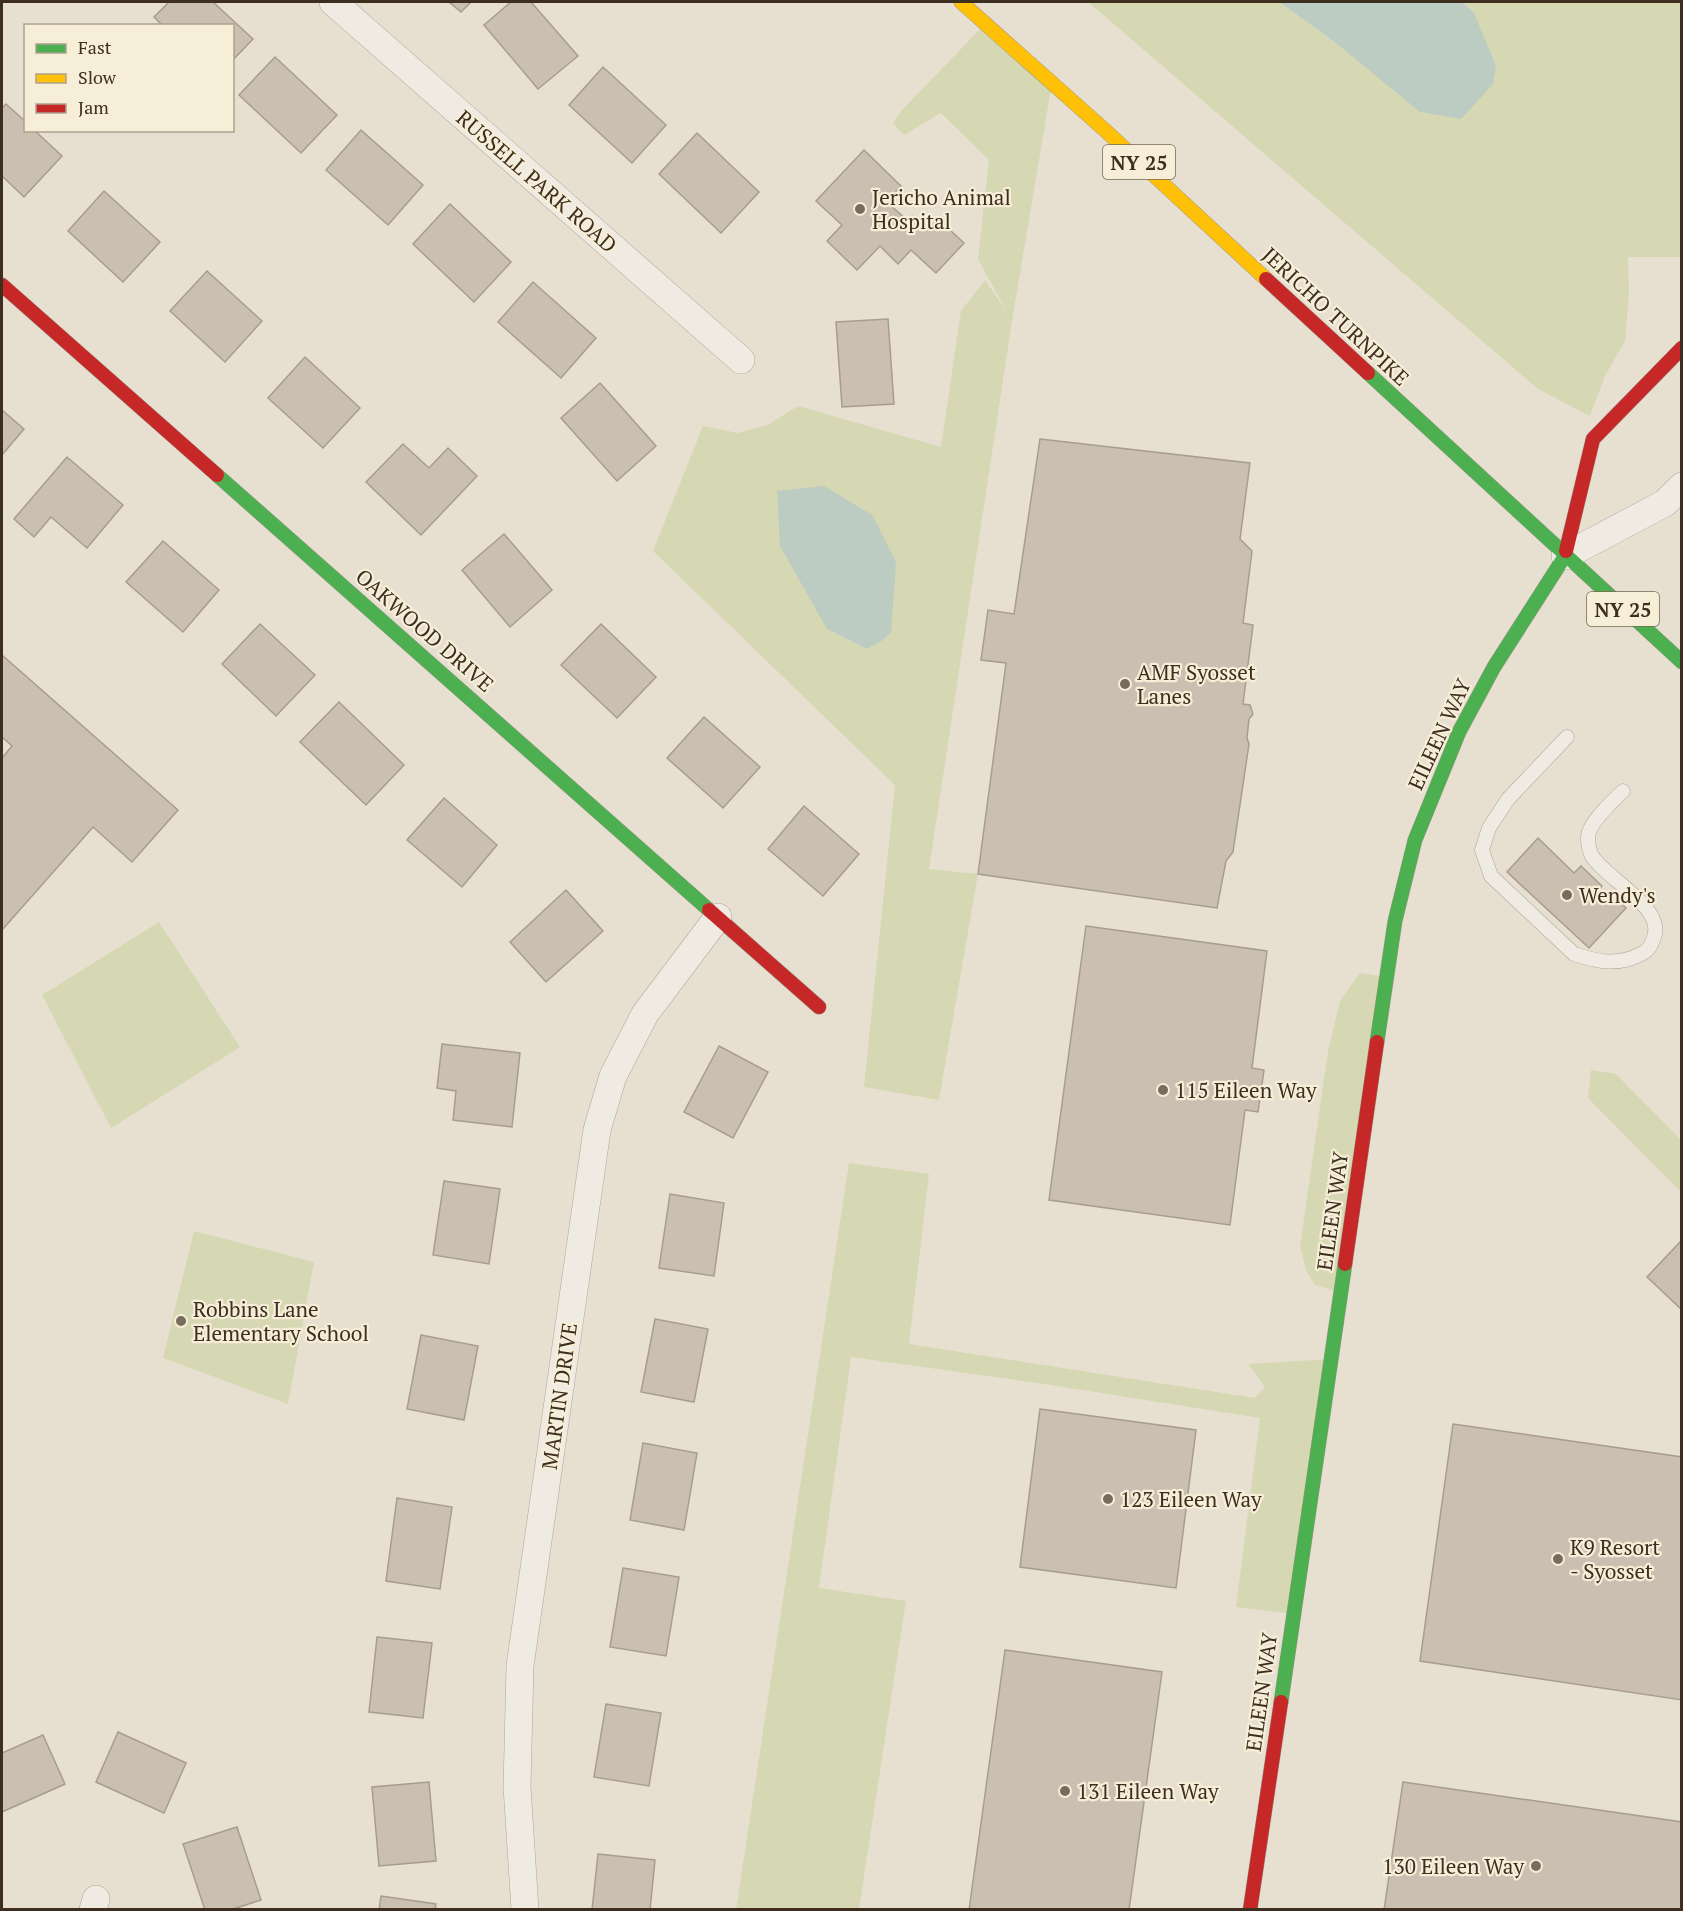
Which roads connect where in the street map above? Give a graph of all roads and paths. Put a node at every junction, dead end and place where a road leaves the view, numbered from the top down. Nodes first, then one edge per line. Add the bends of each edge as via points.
1 (333, 2) edge
2 (962, 2) edge
3 (2, 285) edge
4 (1682, 348) edge
5 (741, 360) dead end
6 (1682, 486) edge
7 (1565, 556) junction
8 (1682, 662) edge
9 (1567, 738) dead end
10 (1623, 791) dead end
11 (718, 916) junction
12 (819, 1008) dead end
13 (525, 1910) edge
14 (1250, 1910) edge

1 - 5 street, RUSSELL PARK ROAD
2 - 7 street, JERICHO TURNPIKE / NY 25
3 - 11 street, OAKWOOD DRIVE
4 - 7 street, EILEEN WAY via 1593,439
6 - 7 street via 1665,503
7 - 8 street, JERICHO TURNPIKE / NY 25
7 - 14 street, EILEEN WAY via 1494,668 1459,732 1406,872 1395,921
9 - 10 lane via 1508,799 1489,828 1482,850 1491,876 1574,954 1610,962 1628,961 1649,950 1656,933 1654,918 1638,898 1591,855 1587,835
11 - 12 street, OAKWOOD DRIVE
11 - 13 street, MARTIN DRIVE via 645,1014 613,1076 597,1130 520,1666 517,1787

